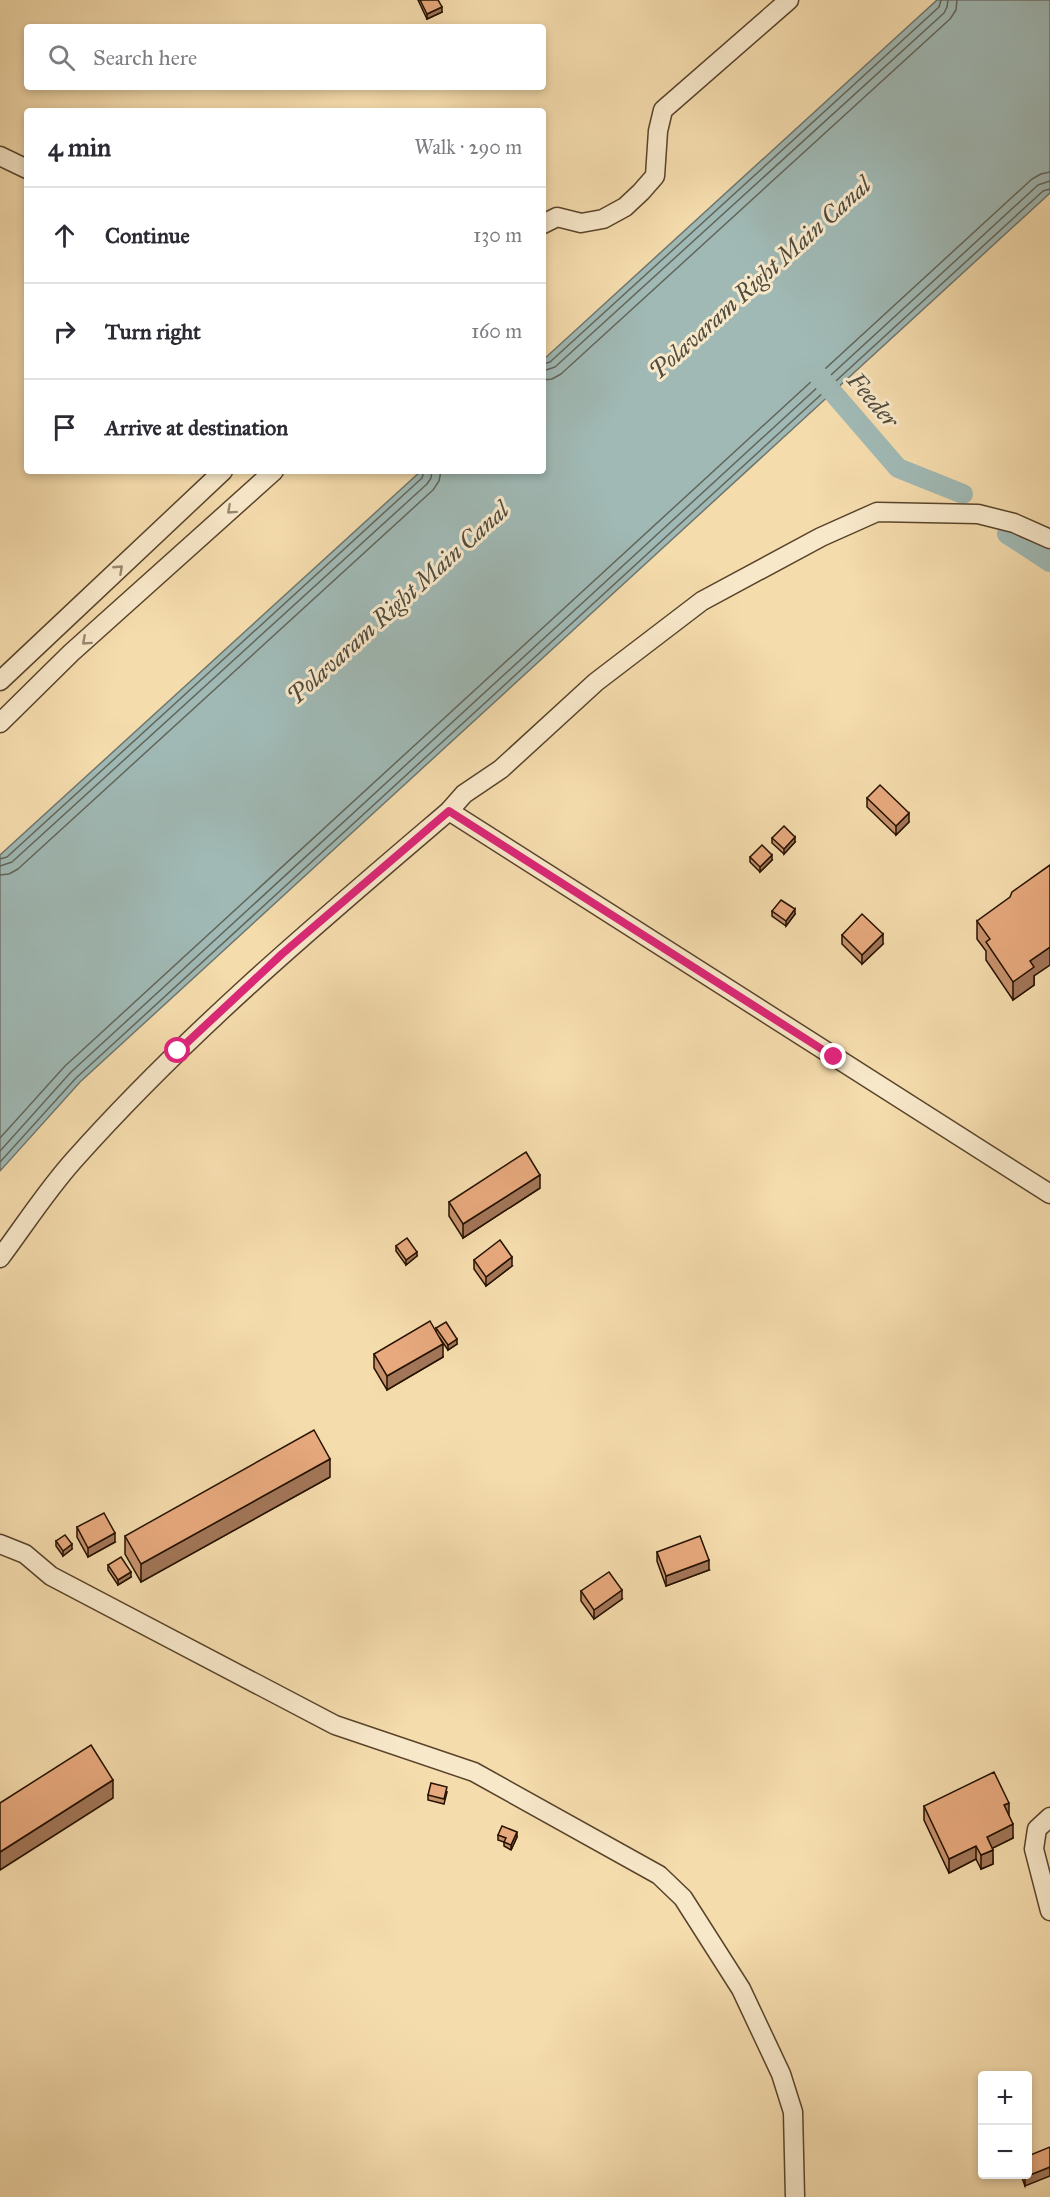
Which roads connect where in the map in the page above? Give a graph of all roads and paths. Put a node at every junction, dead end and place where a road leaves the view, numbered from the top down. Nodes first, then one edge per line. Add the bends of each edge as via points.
1 (789, 0) edge
2 (0, 156) edge
3 (24, 168) edge
4 (546, 222) edge
5 (221, 474) edge
6 (271, 474) edge
7 (1050, 538) edge
8 (0, 681) edge
9 (0, 723) edge
10 (449, 811) junction
11 (1050, 1194) edge
12 (0, 1258) edge
13 (0, 1544) edge
14 (1050, 1817) edge
15 (1050, 1911) edge
16 (795, 2197) edge

1 - 4 street via 663,110 654,176 625,207 603,219 581,223 557,216
2 - 3 street
8 -> 5 street
6 -> 9 street
7 - 10 street via 978,514 877,512 821,537 702,601 596,682
10 - 11 street
10 - 12 street via 282,954 178,1051 72,1162
13 - 16 street via 25,1554 51,1576 335,1725 474,1772 659,1875 683,1898 741,1989 781,2074 793,2112
14 - 15 street via 1037,1829 1034,1849

